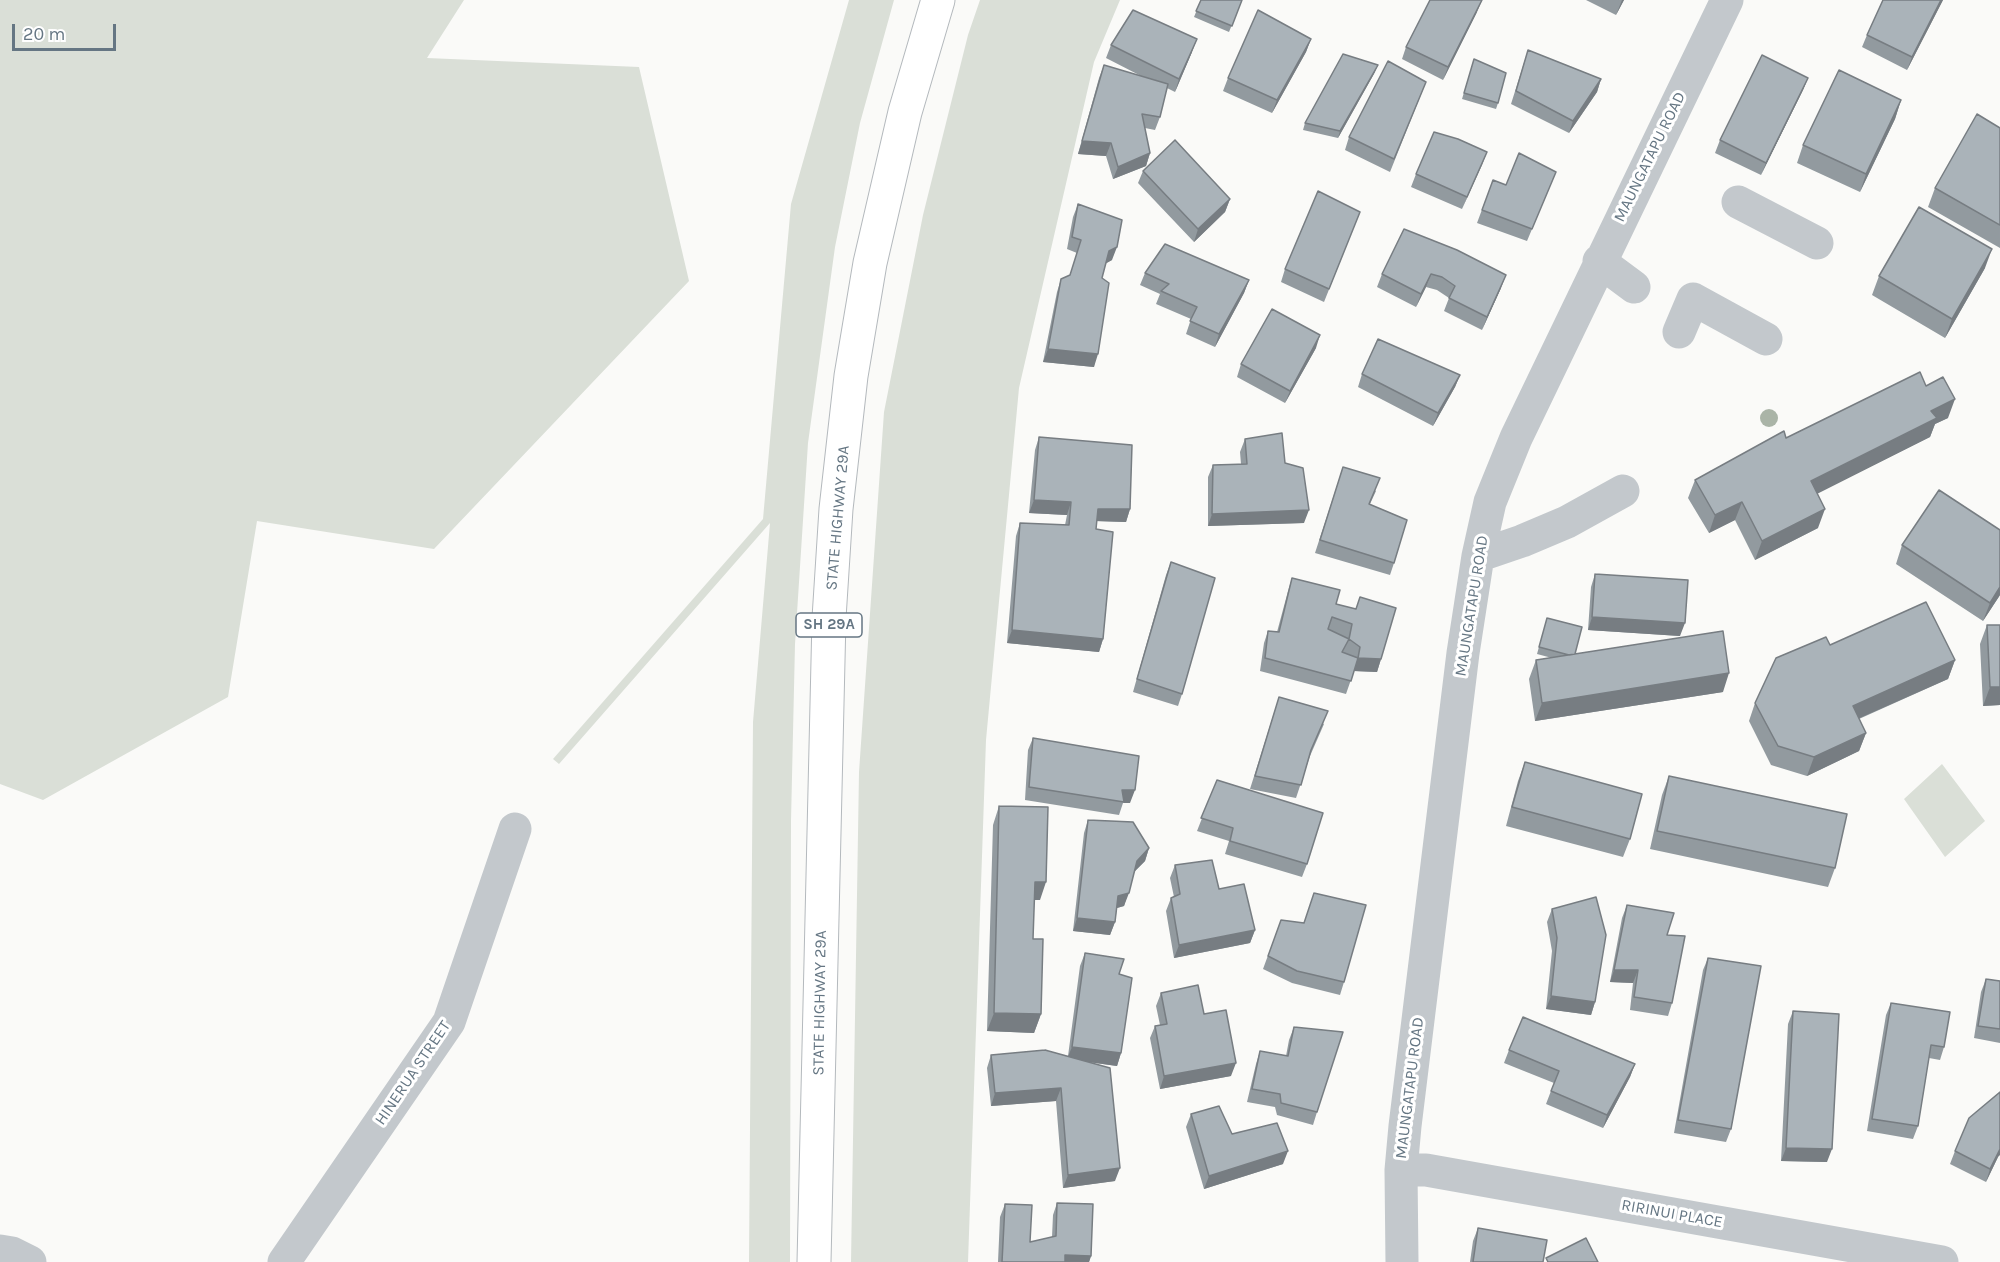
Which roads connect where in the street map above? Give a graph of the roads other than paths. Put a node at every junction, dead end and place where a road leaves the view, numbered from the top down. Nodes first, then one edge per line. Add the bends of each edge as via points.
1 (938, 0) edge
2 (1727, 0) edge
3 (1738, 202) dead end
4 (1817, 243) dead end
5 (1599, 261) junction
6 (1634, 287) dead end
7 (1679, 332) dead end
8 (1766, 339) dead end
9 (1623, 490) dead end
10 (1478, 556) junction
11 (515, 829) dead end
12 (1401, 1170) junction
13 (0, 1251) edge
14 (30, 1262) edge
15 (284, 1262) edge
16 (814, 1262) edge
17 (1402, 1262) edge
18 (1942, 1262) edge

1 - 16 highway, STATE HIGHWAY 29A / SH 29A via 905,112 870,263 851,376 837,509 829,618
2 - 5 street, MAUNGATAPU ROAD
3 - 4 street
5 - 6 street
5 - 10 street, MAUNGATAPU ROAD via 1516,438 1490,502
7 - 8 street via 1693,299
9 - 10 street via 1568,522
10 - 12 street, MAUNGATAPU ROAD
11 - 15 street, HINERUA STREET via 449,1022
12 - 17 street, MAUNGATAPU ROAD
12 - 18 street, RIRINUI PLACE via 1426,1170
13 - 14 street

